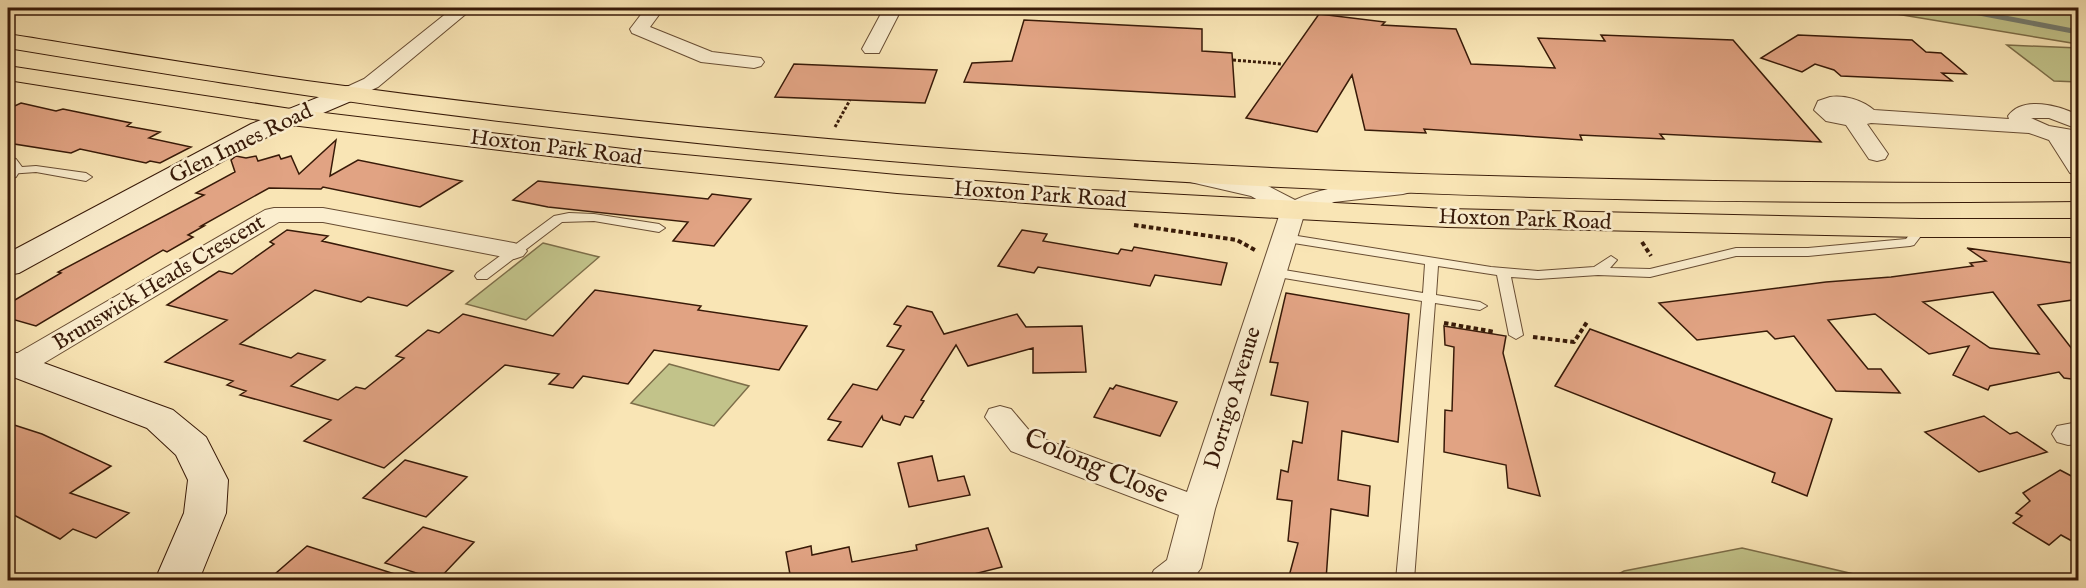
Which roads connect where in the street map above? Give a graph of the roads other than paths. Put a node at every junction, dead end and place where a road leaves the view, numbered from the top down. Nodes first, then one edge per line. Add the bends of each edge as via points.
1 (464, 8) edge
2 (656, 8) edge
3 (893, 8) edge
4 (8, 41) edge
5 (872, 49) dead end
6 (754, 62) dead end
7 (8, 73) edge
8 (347, 94) junction
9 (291, 117) junction
10 (2074, 128) edge
11 (1877, 154) dead end
12 (2079, 168) edge
13 (8, 169) edge
14 (1179, 172) junction
15 (86, 177) dead end
16 (1439, 183) junction
17 (2079, 192) edge
18 (1289, 224) junction
19 (659, 228) dead end
20 (1921, 228) junction
21 (2079, 228) edge
22 (514, 252) junction
23 (1611, 260) dead end
24 (1432, 262) junction
25 (8, 266) edge
26 (1598, 271) junction
27 (1272, 272) junction
28 (1503, 272) junction
29 (482, 276) dead end
30 (1429, 298) junction
31 (1480, 306) dead end
32 (1516, 335) dead end
33 (13, 363) edge
34 (1000, 417) dead end
35 (1198, 509) junction
36 (177, 580) edge
37 (1167, 580) edge
38 (1405, 580) edge

1 - 8 street, Glen Innes Road via 371,83
2 - 6 street via 639,29 708,58
3 - 5 street
4 - 8 main road, Hoxton Park Road
7 - 9 main road, Hoxton Park Road
8 - 9 street, Glen Innes Road
8 - 14 main road, Hoxton Park Road via 734,138
9 - 18 main road, Hoxton Park Road via 632,158 1092,199
9 - 25 street, Glen Innes Road
10 - 11 street via 1860,118
10 - 12 street
13 - 15 lane
14 - 16 main road, Hoxton Park Road
14 - 18 street via 1285,202
16 - 17 main road, Hoxton Park Road via 1700,191
16 - 18 street via 1323,197 1305,203
18 - 20 main road, Hoxton Park Road via 1552,221
18 - 24 lane
18 - 27 street, Dorrigo Avenue
19 - 22 lane via 564,217
20 - 21 main road, Hoxton Park Road
20 - 26 lane via 1910,242 1808,252 1736,252 1650,273
22 - 29 lane
22 - 33 street, Brunswick Heads Crescent via 323,215 274,215
23 - 26 lane
24 - 28 lane
24 - 30 lane
26 - 28 lane via 1538,275
27 - 30 lane
27 - 35 street, Dorrigo Avenue
28 - 32 lane
30 - 31 lane
30 - 38 lane
33 - 36 street via 160,419 192,447 208,480 205,513
34 - 35 street, Colong Close via 1022,443
35 - 37 street, Dorrigo Avenue via 1183,568

